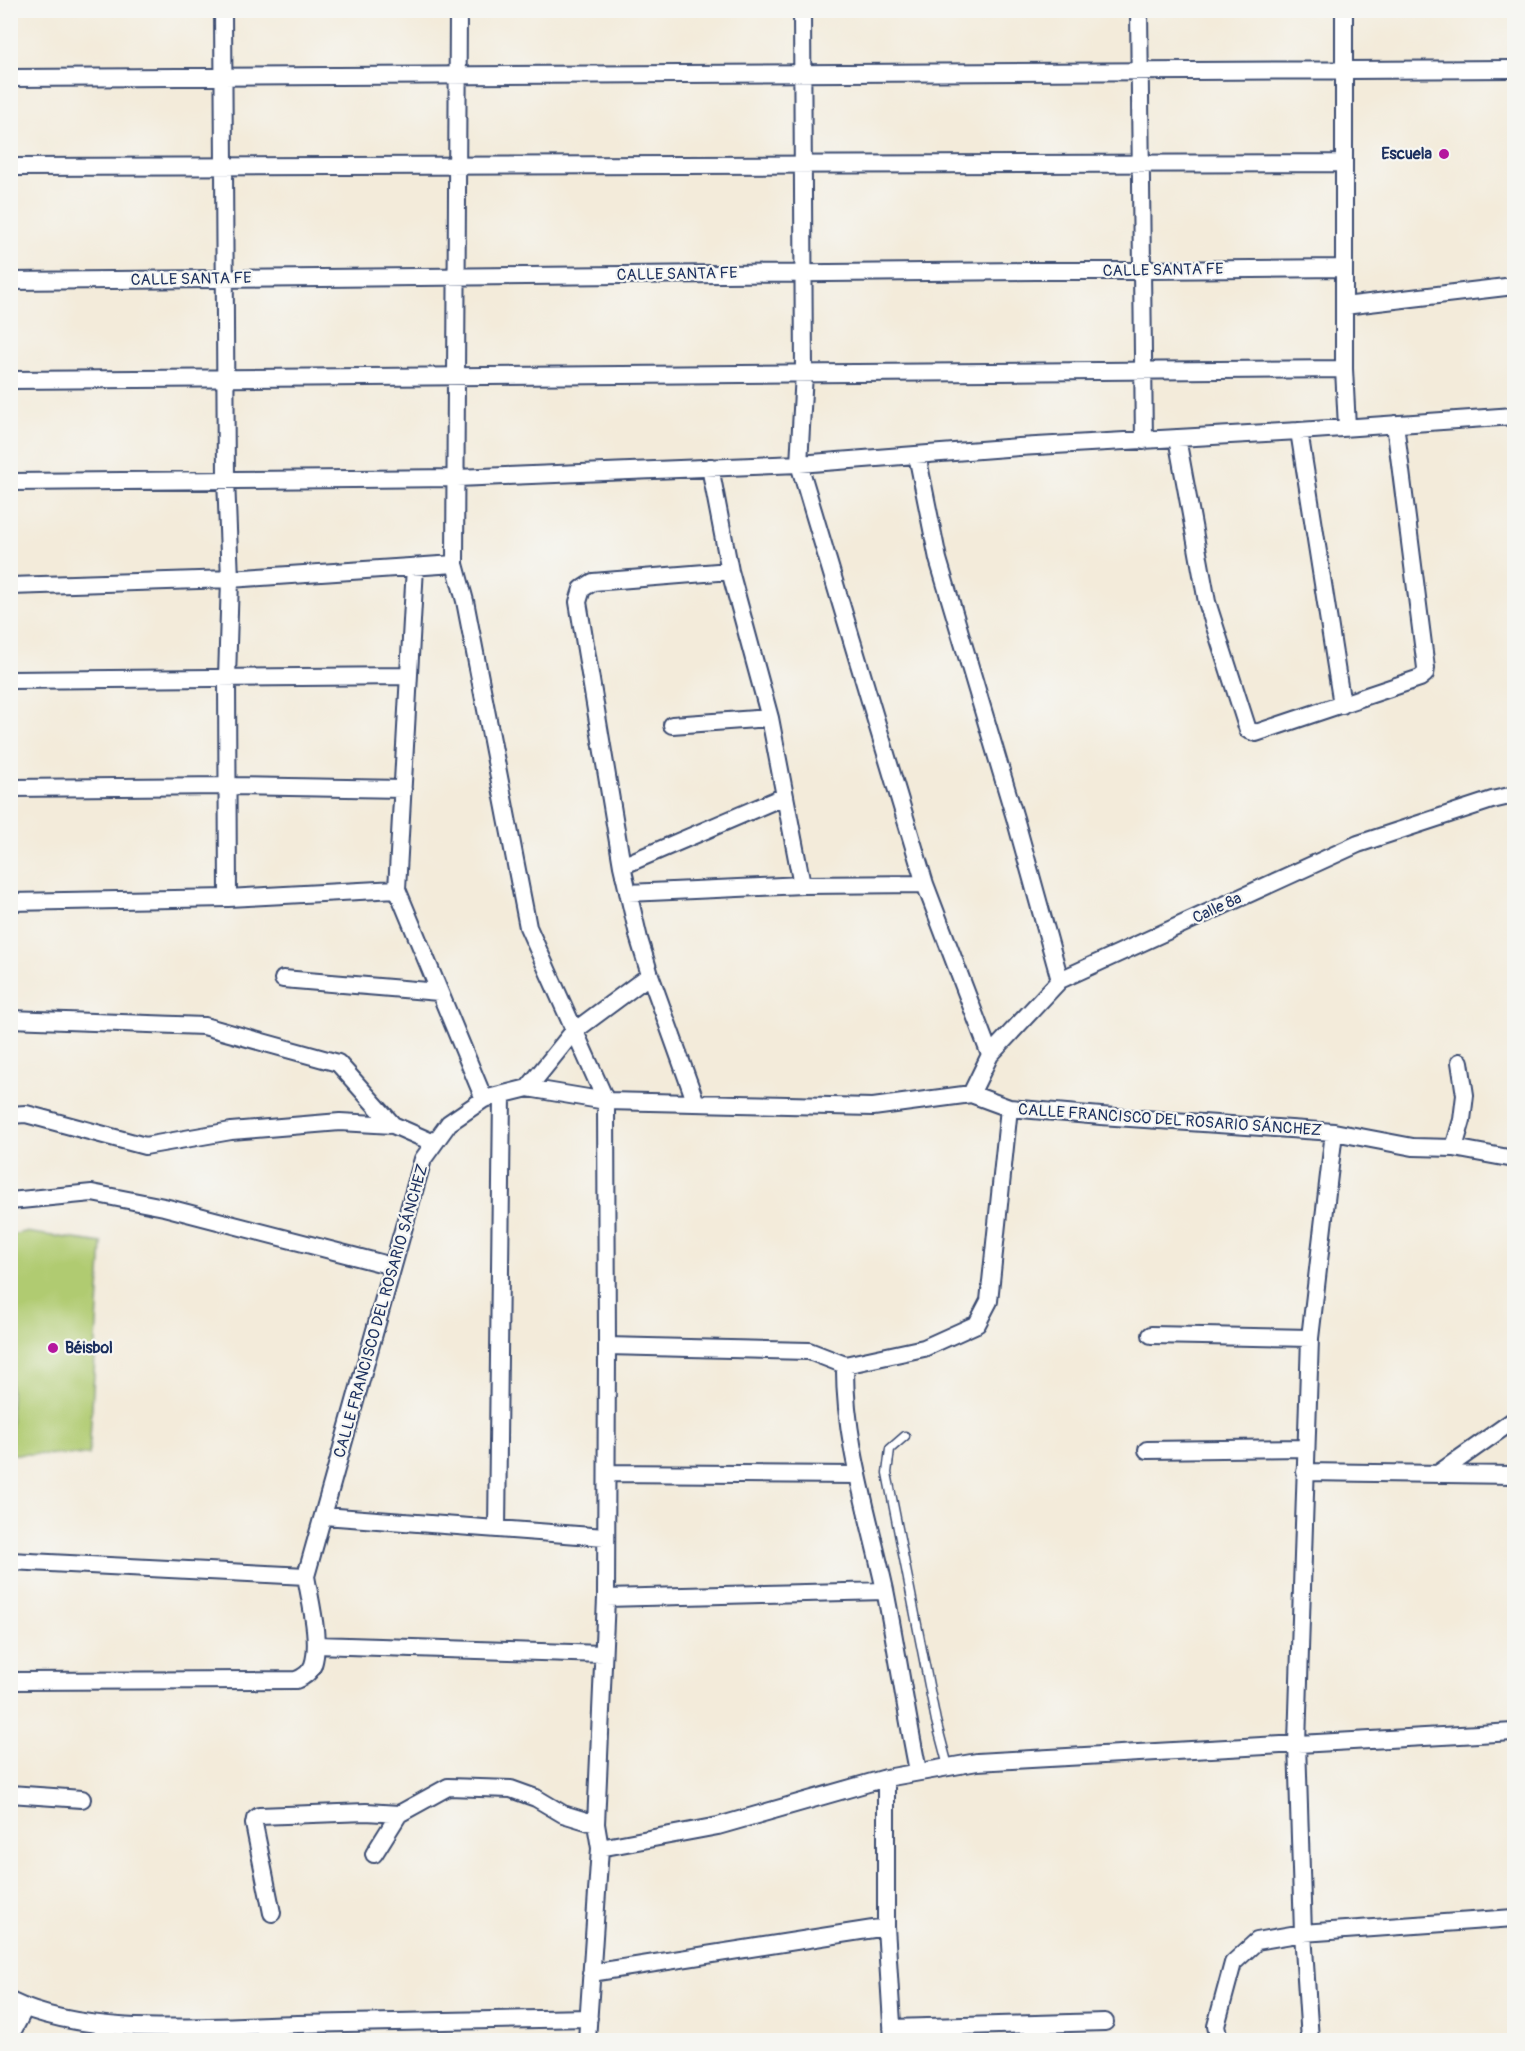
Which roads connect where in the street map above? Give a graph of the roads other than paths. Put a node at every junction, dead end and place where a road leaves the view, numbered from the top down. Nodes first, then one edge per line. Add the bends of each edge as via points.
1 (223, 10) edge
2 (458, 10) edge
3 (802, 10) edge
4 (1140, 10) edge
5 (1344, 10) edge
6 (1515, 69) edge
7 (1344, 70) junction
8 (1140, 72) junction
9 (802, 74) junction
10 (458, 76) junction
11 (224, 77) junction
12 (10, 78) edge
13 (1141, 163) junction
14 (1344, 163) junction
15 (802, 165) junction
16 (224, 166) junction
17 (458, 166) junction
18 (10, 167) edge
19 (1344, 268) junction
20 (1142, 270) junction
21 (803, 273) junction
22 (457, 277) junction
23 (225, 279) junction
24 (10, 281) edge
25 (1515, 286) edge
26 (1344, 306) junction
27 (1344, 369) junction
28 (1143, 370) junction
29 (804, 373) junction
30 (457, 376) junction
31 (225, 378) junction
32 (10, 380) edge
33 (1515, 416) edge
34 (1395, 424) junction
35 (1347, 427) junction
36 (1299, 431) junction
37 (1177, 438) junction
38 (1144, 441) junction
39 (917, 455) junction
40 (799, 464) junction
41 (710, 466) junction
42 (457, 478) junction
43 (226, 479) junction
44 (10, 482) edge
45 (455, 564) junction
46 (415, 567) junction
47 (730, 571) junction
48 (230, 579) junction
49 (10, 585) edge
50 (407, 676) junction
51 (227, 678) junction
52 (10, 680) edge
53 (1342, 705) junction
54 (770, 718) junction
55 (672, 725) dead end
56 (227, 786) junction
57 (10, 788) edge
58 (403, 789) junction
59 (1515, 795) edge
60 (785, 796) junction
61 (622, 867) junction
62 (925, 884) junction
63 (802, 885) junction
64 (397, 889) junction
65 (628, 893) junction
66 (228, 897) junction
67 (10, 902) edge
68 (650, 975) junction
69 (283, 979) dead end
70 (1060, 980) junction
71 (440, 992) junction
72 (10, 1019) edge
73 (573, 1032) junction
74 (990, 1055) junction
75 (1460, 1062) dead end
76 (528, 1088) junction
77 (971, 1094) junction
78 (502, 1095) junction
79 (484, 1099) junction
80 (606, 1101) junction
81 (696, 1103) junction
82 (1009, 1107) junction
83 (10, 1115) edge
84 (393, 1125) junction
85 (1334, 1132) junction
86 (434, 1143) junction
87 (1454, 1148) junction
88 (1515, 1159) edge
89 (10, 1201) edge
90 (392, 1266) junction
91 (1151, 1335) dead end
92 (1310, 1338) junction
93 (608, 1346) junction
94 (845, 1365) junction
95 (1515, 1420) edge
96 (905, 1436) dead end
97 (1305, 1448) junction
98 (1147, 1450) dead end
99 (1305, 1472) junction
100 (607, 1473) junction
101 (1439, 1473) junction
102 (858, 1475) junction
103 (1515, 1475) edge
104 (324, 1516) junction
105 (497, 1529) junction
106 (605, 1537) junction
107 (10, 1561) edge
108 (306, 1576) junction
109 (885, 1591) junction
110 (606, 1598) junction
111 (316, 1645) junction
112 (603, 1654) junction
113 (10, 1680) edge
114 (1515, 1732) edge
115 (1297, 1743) junction
116 (948, 1766) junction
117 (918, 1771) junction
118 (886, 1778) junction
119 (10, 1794) edge
120 (82, 1799) dead end
121 (399, 1814) junction
122 (596, 1824) junction
123 (600, 1848) junction
124 (374, 1854) dead end
125 (272, 1913) dead end
126 (1515, 1918) edge
127 (886, 1927) junction
128 (1303, 1933) junction
129 (591, 1972) junction
130 (18, 2004) edge
131 (589, 2018) junction
132 (1105, 2022) dead end
133 (279, 2032) edge
134 (173, 2034) edge
135 (893, 2034) edge
136 (10, 2036) edge
137 (587, 2040) edge
138 (1219, 2040) edge
139 (1310, 2040) edge

1 - 11 street
2 - 10 street
3 - 9 street
4 - 8 street
5 - 7 street
6 - 7 street
7 - 8 street
7 - 14 street
8 - 9 street
8 - 13 street
9 - 10 street
9 - 15 street
10 - 11 street
10 - 17 street
11 - 12 street
11 - 16 street
13 - 14 street
13 - 15 street
13 - 20 street
14 - 19 street
15 - 17 street
15 - 21 street
16 - 17 street
16 - 18 street
16 - 23 street
17 - 22 street
19 - 20 street, CALLE SANTA FE
19 - 26 street
20 - 21 street, CALLE SANTA FE
20 - 28 street
21 - 22 street, CALLE SANTA FE
21 - 29 street
22 - 23 street, CALLE SANTA FE
22 - 30 street
23 - 24 street, CALLE SANTA FE
23 - 31 street
25 - 26 street
26 - 27 street
27 - 28 street
27 - 35 street
28 - 29 street
28 - 38 street
29 - 30 street
29 - 40 street
30 - 31 street
30 - 42 street
31 - 32 street
31 - 43 street
33 - 34 street
34 - 35 street
34 - 53 street via 1425,674
35 - 36 street
36 - 37 street
36 - 53 street
37 - 38 street
37 - 53 street via 1207,602 1248,730 1256,733
38 - 39 street
39 - 40 street
39 - 70 street via 938,560
40 - 41 street
40 - 62 street
41 - 42 street
41 - 47 street
42 - 43 street
42 - 45 street
43 - 44 street
43 - 48 street
45 - 46 street
45 - 73 street via 528,927
46 - 48 street
46 - 50 street
47 - 54 street
47 - 61 street via 593,582 582,589 578,602
48 - 49 street
48 - 51 street
50 - 51 street
50 - 58 street
51 - 52 street
51 - 56 street
54 - 55 street
54 - 60 street
56 - 57 street
56 - 58 street
56 - 66 street
58 - 64 street
59 - 70 street, Calle 8ª via 1358,844
60 - 61 street
60 - 63 street
61 - 65 street
62 - 63 street
62 - 74 street
63 - 65 street
64 - 66 street
64 - 71 street
65 - 68 street
66 - 67 street
68 - 73 street
68 - 81 street
69 - 71 street
70 - 74 street, Calle 8ª
71 - 79 street
72 - 84 street via 204,1026 338,1063
73 - 76 street
73 - 80 street
74 - 77 street, Calle 8ª
75 - 87 street via 1465,1095
76 - 78 street, CALLE FRANCISCO DEL ROSARIO SÁNCHEZ
76 - 80 street, CALLE FRANCISCO DEL ROSARIO SÁNCHEZ
77 - 81 street, CALLE FRANCISCO DEL ROSARIO SÁNCHEZ via 873,1107
77 - 82 street, CALLE FRANCISCO DEL ROSARIO SÁNCHEZ
78 - 79 street, CALLE FRANCISCO DEL ROSARIO SÁNCHEZ
78 - 105 street
79 - 86 street, CALLE FRANCISCO DEL ROSARIO SÁNCHEZ via 448,1123
80 - 81 street, CALLE FRANCISCO DEL ROSARIO SÁNCHEZ
80 - 93 street
82 - 85 street, CALLE FRANCISCO DEL ROSARIO SÁNCHEZ
82 - 94 street via 989,1301 977,1324 924,1348
83 - 84 street via 26,1114 145,1146 231,1131 340,1122
84 - 86 street
85 - 87 street, CALLE FRANCISCO DEL ROSARIO SÁNCHEZ via 1413,1147
85 - 92 street
86 - 90 street, CALLE FRANCISCO DEL ROSARIO SÁNCHEZ via 423,1159
87 - 88 street, CALLE FRANCISCO DEL ROSARIO SÁNCHEZ
89 - 90 street via 92,1193 164,1207
90 - 104 street, CALLE FRANCISCO DEL ROSARIO SÁNCHEZ
91 - 92 street
92 - 97 street
93 - 94 street via 809,1351
93 - 100 street
94 - 102 street
95 - 101 street
96 - 116 lane via 891,1449 887,1473
97 - 98 street
97 - 99 street
99 - 101 street
99 - 115 street
100 - 102 street
100 - 106 street
101 - 103 street
102 - 109 street
104 - 105 street
104 - 108 street, CALLE FRANCISCO DEL ROSARIO SÁNCHEZ
105 - 106 street
106 - 110 street
107 - 108 street
108 - 111 street
109 - 110 street
109 - 117 street
110 - 112 street
111 - 112 street
111 - 113 street via 312,1666 306,1676 296,1680
112 - 122 street
114 - 115 street
115 - 116 street
115 - 128 street
116 - 117 street
117 - 118 street
118 - 123 street via 718,1826
118 - 127 street
119 - 120 street
121 - 122 street via 448,1787 511,1789 563,1814
121 - 124 street
121 - 125 street via 366,1812 255,1819
122 - 123 street
123 - 129 street
126 - 128 street
127 - 129 street
127 - 135 street
128 - 138 street via 1257,1941 1233,1963 1216,2025
128 - 139 street
129 - 131 street
130 - 134 street via 87,2024
130 - 136 street
131 - 133 street
131 - 137 street
132 - 135 street
133 - 134 street

